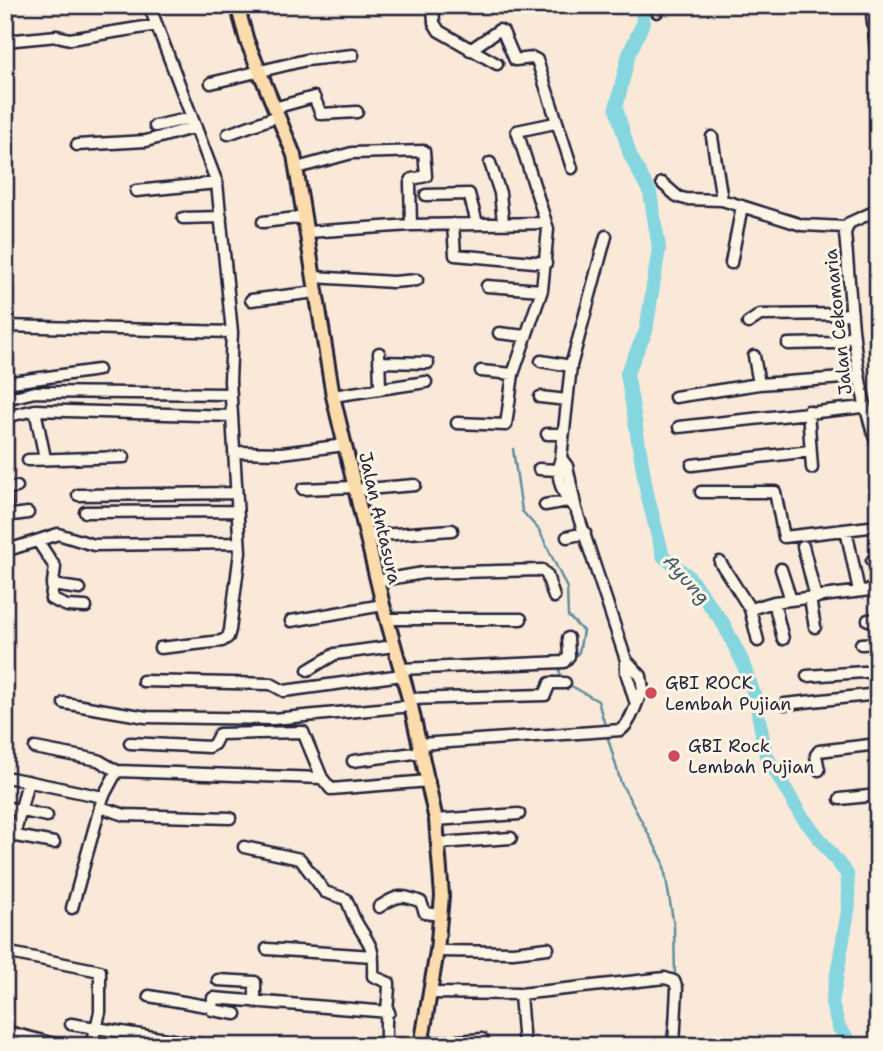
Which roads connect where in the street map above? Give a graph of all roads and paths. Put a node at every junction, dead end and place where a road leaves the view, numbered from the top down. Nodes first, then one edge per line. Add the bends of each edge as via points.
1 (149, 5) edge
2 (237, 5) edge
3 (433, 5) edge
4 (872, 5) edge
5 (157, 25) junction
6 (5, 41) edge
7 (470, 50) junction
8 (353, 55) dead end
9 (497, 64) dead end
10 (878, 67) edge
11 (259, 69) junction
12 (211, 82) dead end
13 (276, 112) junction
14 (357, 112) dead end
15 (194, 123) junction
16 (555, 123) junction
17 (155, 127) dead end
18 (228, 134) dead end
19 (712, 137) dead end
20 (77, 145) dead end
21 (490, 163) dead end
22 (297, 168) junction
23 (572, 168) dead end
24 (217, 183) junction
25 (662, 183) dead end
26 (136, 191) dead end
27 (426, 195) dead end
28 (722, 200) junction
29 (742, 206) junction
30 (878, 210) edge
31 (221, 217) junction
32 (306, 217) junction
33 (183, 218) dead end
34 (263, 222) dead end
35 (503, 222) junction
36 (453, 223) junction
37 (477, 223) junction
38 (546, 223) junction
39 (411, 225) junction
40 (845, 227) junction
41 (308, 232) junction
42 (606, 236) dead end
43 (547, 263) junction
44 (731, 263) dead end
45 (314, 276) junction
46 (417, 280) dead end
47 (487, 286) dead end
48 (542, 290) junction
49 (316, 292) junction
50 (251, 300) dead end
51 (852, 314) junction
52 (748, 323) dead end
53 (5, 326) edge
54 (232, 332) junction
55 (499, 333) dead end
56 (525, 336) junction
57 (852, 336) junction
58 (788, 344) dead end
59 (754, 356) dead end
60 (541, 361) dead end
61 (428, 362) dead end
62 (571, 366) junction
63 (98, 370) dead end
64 (481, 371) dead end
65 (513, 374) junction
66 (857, 377) junction
67 (426, 382) dead end
68 (5, 383) edge
69 (759, 384) junction
70 (380, 388) junction
71 (231, 394) junction
72 (332, 396) junction
73 (540, 397) dead end
74 (675, 397) dead end
75 (5, 399) edge
76 (567, 400) junction
77 (863, 407) junction
78 (34, 410) junction
79 (808, 411) junction
80 (232, 416) junction
81 (5, 417) edge
82 (457, 424) dead end
83 (680, 426) dead end
84 (875, 432) edge
85 (547, 434) dead end
86 (563, 434) junction
87 (345, 445) junction
88 (878, 448) edge
89 (810, 451) junction
90 (234, 452) junction
91 (124, 457) dead end
92 (45, 458) junction
93 (561, 458) junction
94 (28, 460) dead end
95 (692, 465) dead end
96 (812, 468) dead end
97 (539, 470) dead end
98 (558, 470) junction
99 (415, 485) dead end
100 (17, 487) dead end
101 (354, 488) junction
102 (303, 489) dead end
103 (5, 490) edge
104 (701, 492) dead end
105 (236, 493) junction
106 (78, 495) dead end
107 (567, 501) junction
108 (545, 505) dead end
109 (576, 509) junction
110 (237, 511) junction
111 (85, 512) dead end
112 (28, 513) dead end
113 (6, 515) edge
114 (878, 526) edge
115 (452, 530) dead end
116 (846, 530) junction
117 (584, 533) junction
118 (366, 536) junction
119 (568, 537) dead end
120 (38, 542) junction
121 (239, 543) junction
122 (803, 546) dead end
123 (5, 551) edge
124 (720, 562) dead end
125 (780, 569) dead end
126 (377, 580) junction
127 (52, 586) junction
128 (80, 589) dead end
129 (878, 589) edge
130 (859, 592) junction
131 (554, 597) dead end
132 (813, 599) junction
133 (791, 600) junction
134 (774, 602) junction
135 (383, 605) junction
136 (86, 607) dead end
137 (750, 609) junction
138 (387, 619) junction
139 (521, 619) dead end
140 (291, 621) dead end
141 (815, 627) dead end
142 (568, 638) dead end
143 (783, 639) dead end
144 (758, 642) dead end
145 (878, 643) edge
146 (861, 644) dead end
147 (394, 646) junction
148 (160, 648) dead end
149 (308, 670) dead end
150 (878, 671) edge
151 (401, 672) junction
152 (807, 676) dead end
153 (143, 681) dead end
154 (565, 682) dead end
155 (878, 694) edge
156 (64, 703) dead end
157 (410, 703) junction
158 (785, 704) dead end
159 (130, 743) dead end
160 (878, 744) edge
161 (34, 748) dead end
162 (421, 748) junction
163 (353, 761) dead end
164 (819, 770) dead end
165 (117, 771) junction
166 (11, 778) dead end
167 (322, 778) junction
168 (429, 781) junction
169 (28, 782) junction
170 (878, 794) edge
171 (840, 799) dead end
172 (102, 802) junction
173 (9, 808) dead end
174 (21, 811) junction
175 (519, 814) dead end
176 (47, 816) dead end
177 (230, 818) dead end
178 (436, 820) junction
179 (10, 835) edge
180 (512, 838) dead end
181 (439, 843) junction
182 (54, 844) dead end
183 (244, 847) dead end
184 (379, 907) dead end
185 (72, 908) dead end
186 (440, 915) junction
187 (548, 948) dead end
188 (267, 949) dead end
189 (437, 951) junction
190 (5, 952) edge
191 (373, 956) junction
192 (218, 980) dead end
193 (429, 993) junction
194 (520, 994) junction
195 (149, 996) dead end
196 (255, 1002) junction
197 (212, 1007) junction
198 (389, 1012) junction
199 (236, 1014) dead end
200 (71, 1024) dead end
201 (96, 1028) junction
202 (5, 1031) edge
203 (482, 1039) dead end
204 (421, 1045) edge
205 (62, 1046) edge
206 (90, 1046) edge
207 (211, 1046) edge
208 (387, 1046) edge
209 (524, 1046) edge
210 (674, 1046) edge

1 - 5 street
2 - 11 main road, Jalan Antasura
3 - 7 street via 439,31
4 - 10 street
5 - 6 street via 70,39
5 - 15 street
7 - 9 street
7 - 16 street via 499,30 515,60 535,58
8 - 11 street
11 - 12 street
11 - 13 main road, Jalan Antasura
13 - 14 street via 314,97 321,114
13 - 18 street
13 - 22 main road, Jalan Antasura
15 - 17 street
15 - 20 street via 146,141
15 - 24 street
16 - 23 street
16 - 38 street via 517,131
19 - 28 street
21 - 35 street via 500,192
22 - 32 main road, Jalan Antasura
22 - 39 street via 352,153 424,151 426,176 410,183
24 - 26 street
24 - 31 street
25 - 28 street via 678,197
27 - 37 street via 469,194
28 - 29 street
29 - 40 street via 802,225
29 - 44 street
30 - 40 street, Jalan Cekomaria
31 - 33 street
31 - 54 street
32 - 34 street
32 - 41 main road, Jalan Antasura
35 - 37 street
35 - 38 street
36 - 37 street
36 - 39 street
36 - 43 street via 455,255
38 - 43 street
39 - 41 street
40 - 51 street, Jalan Cekomaria
41 - 45 main road, Jalan Antasura
42 - 62 street
43 - 48 street
45 - 46 street
45 - 49 main road, Jalan Antasura
47 - 48 street
48 - 56 street
49 - 50 street
49 - 72 main road, Jalan Antasura
51 - 52 street via 760,315
51 - 57 street, Jalan Cekomaria
53 - 54 street
54 - 71 street
55 - 56 street
56 - 65 street
57 - 58 street via 833,343
57 - 66 street, Jalan Cekomaria
59 - 69 street
60 - 62 street
61 - 70 street via 379,358
62 - 76 street
63 - 68 street
64 - 65 street
65 - 82 street via 505,427
66 - 69 street
66 - 77 street, Jalan Cekomaria
67 - 70 street
69 - 74 street
70 - 72 street
71 - 75 street via 35,393
71 - 80 street
72 - 87 main road, Jalan Antasura
73 - 76 street
76 - 86 street
77 - 79 street
77 - 84 street, Jalan Cekomaria
78 - 80 street
78 - 81 street
78 - 92 street
79 - 83 street
79 - 89 street
80 - 90 street
84 - 88 street, Jalan Cekomaria
85 - 86 street
86 - 93 street
87 - 90 street via 282,453
87 - 101 main road, Jalan Antasura
89 - 95 street
89 - 96 street
90 - 105 street
91 - 92 street
92 - 94 street
93 - 98 street
93 - 109 street
97 - 98 street
98 - 107 street
99 - 101 street
100 - 103 street
101 - 102 street
101 - 118 main road, Jalan Antasura
103 - 113 street
104 - 116 street via 775,492 784,537
105 - 106 street
105 - 110 street
107 - 108 street
107 - 109 street
109 - 117 street
110 - 111 street
110 - 121 street
112 - 113 street
114 - 116 street
115 - 118 street
116 - 130 street
117 - 119 street
117 - 162 street via 626,660 635,701 629,722 614,732
118 - 126 main road, Jalan Antasura
120 - 121 street via 58,534 94,545
120 - 123 street
120 - 127 street via 54,566
121 - 148 street via 228,636 222,641
122 - 132 street
124 - 137 street
125 - 133 street
126 - 131 street via 423,573 542,570
126 - 135 main road, Jalan Antasura
127 - 128 street
127 - 136 street via 53,601
129 - 130 street
130 - 132 street
132 - 133 street
132 - 141 street
133 - 134 street
134 - 137 street
134 - 143 street
135 - 138 main road, Jalan Antasura
135 - 140 street
137 - 144 street
138 - 139 street
138 - 147 main road, Jalan Antasura
142 - 151 street via 568,658 559,663
145 - 146 street
147 - 149 street via 335,654
147 - 151 main road, Jalan Antasura
150 - 152 street
151 - 153 street via 284,691 271,684
151 - 157 main road, Jalan Antasura
154 - 157 street via 550,683 545,695
155 - 158 street
156 - 157 street via 146,717 273,719
157 - 162 main road, Jalan Antasura
159 - 167 street via 209,747 219,734 303,732
160 - 164 street via 819,751
161 - 165 street via 98,760
162 - 163 street
162 - 168 main road, Jalan Antasura
165 - 167 street
165 - 172 street
166 - 169 street
167 - 168 street via 332,790
168 - 178 main road, Jalan Antasura
169 - 172 street
169 - 174 street
170 - 171 street
172 - 177 street via 125,815
172 - 185 street
173 - 174 street
174 - 176 street
174 - 179 street
175 - 178 street
178 - 181 main road, Jalan Antasura
179 - 182 street
180 - 181 street
181 - 186 main road, Jalan Antasura
183 - 191 street via 300,859 325,892 346,899 368,937
184 - 186 street via 404,895 421,902 425,913
186 - 189 main road, Jalan Antasura
187 - 189 street
188 - 191 street
189 - 193 main road, Jalan Antasura
190 - 201 street via 100,971
191 - 198 street via 373,976 389,983
192 - 196 street via 256,982
193 - 194 street
193 - 204 main road, Jalan Antasura
194 - 209 street
194 - 210 street via 671,979 677,988
195 - 197 street
196 - 197 street via 214,997
196 - 198 street
197 - 199 street
198 - 208 street
200 - 201 street
201 - 206 street
201 - 207 street
202 - 205 street
203 - 204 street

